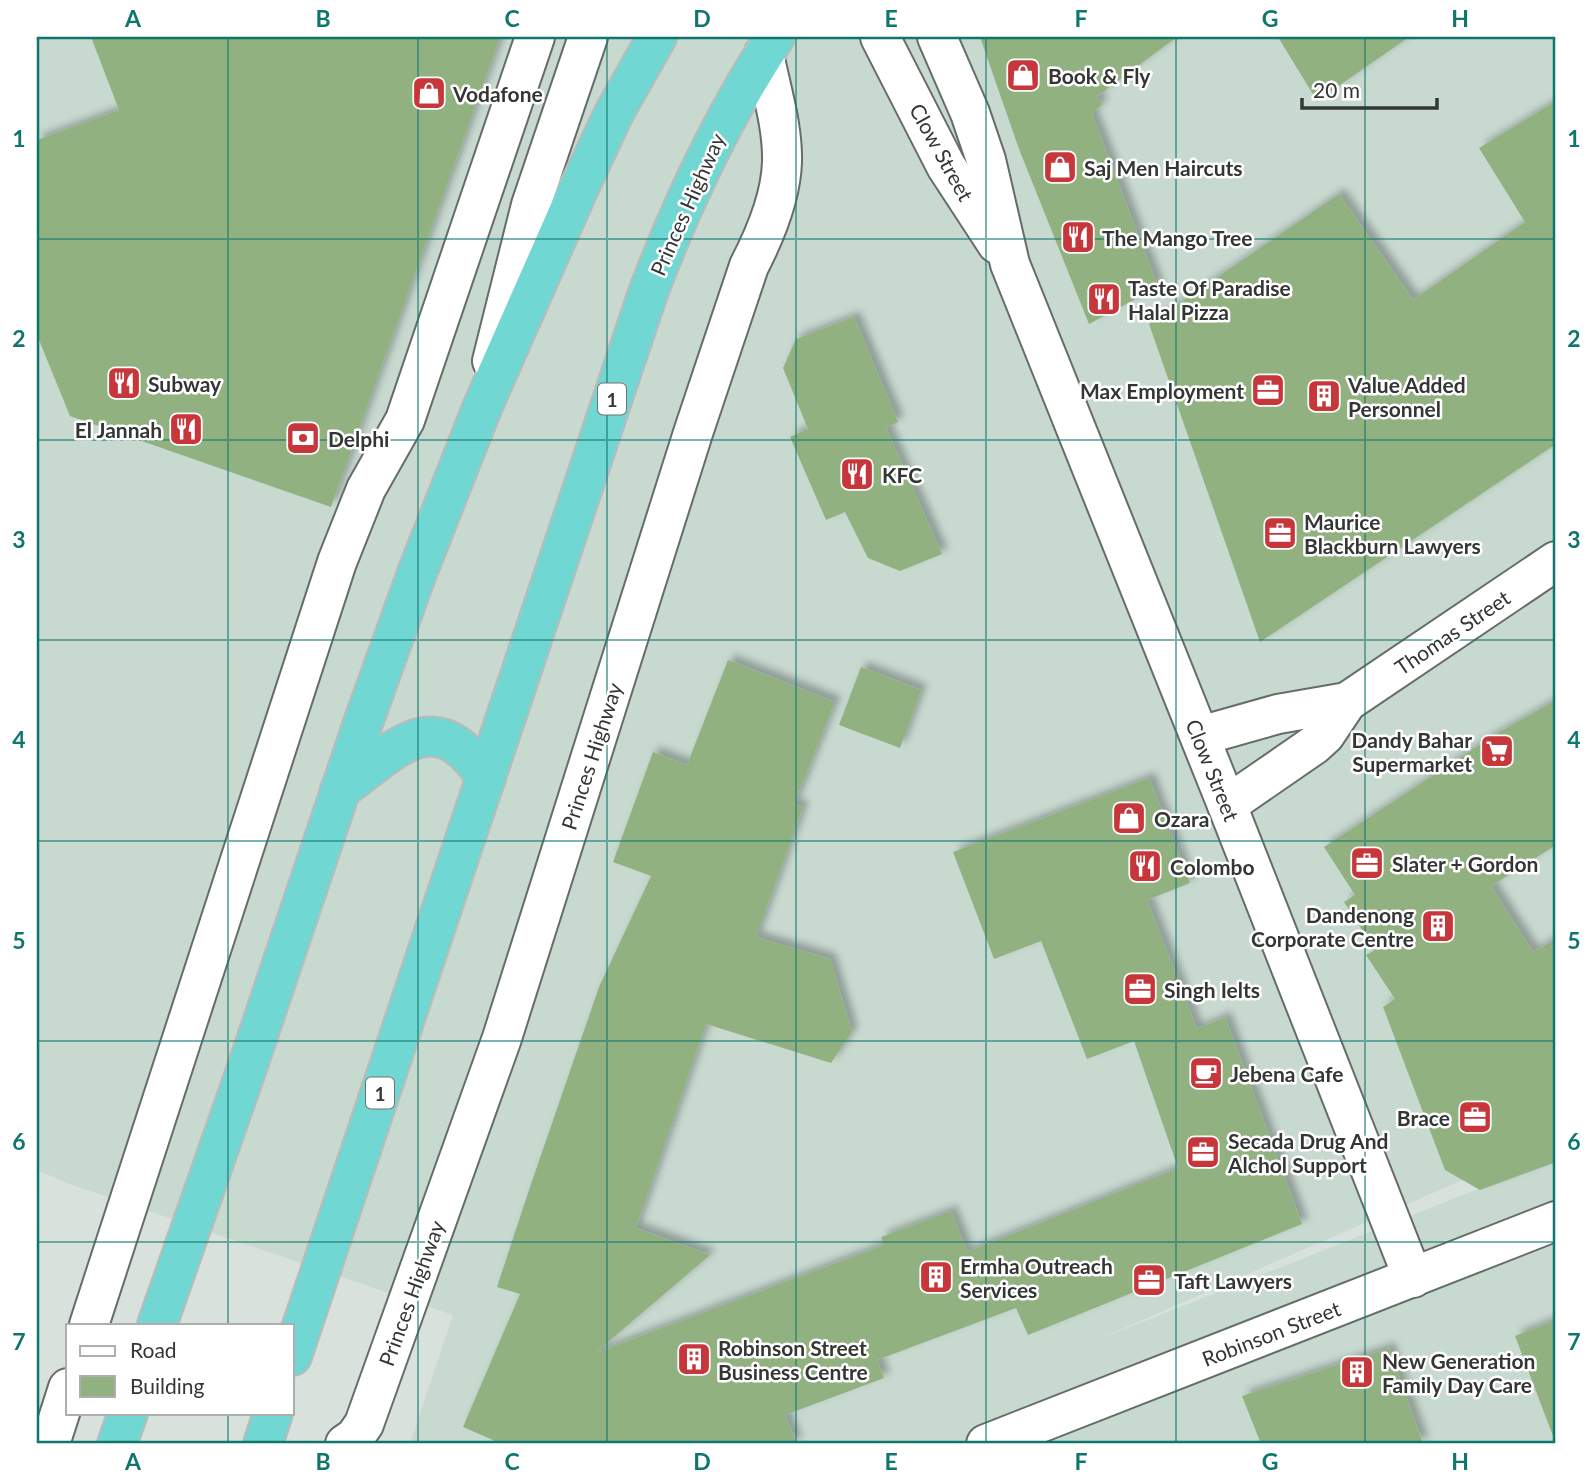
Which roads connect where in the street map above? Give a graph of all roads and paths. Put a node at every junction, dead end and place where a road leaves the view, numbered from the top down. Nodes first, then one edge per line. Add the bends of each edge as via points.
1 (536, 37) edge
2 (588, 37) edge
3 (657, 37) edge
4 (880, 37) edge
5 (937, 37) edge
6 (769, 46) edge
7 (1010, 264) junction
8 (482, 408) junction
9 (1556, 561) edge
10 (1347, 702) junction
11 (1200, 736) junction
12 (486, 778) junction
13 (340, 790) junction
14 (1227, 805) junction
15 (1556, 1221) edge
16 (1413, 1278) junction
17 (89, 1324) edge
18 (157, 1324) edge
19 (294, 1350) edge
20 (66, 1394) edge
21 (128, 1414) edge
22 (274, 1414) edge
23 (50, 1444) edge
24 (117, 1444) edge
25 (263, 1444) edge
26 (345, 1444) edge
27 (986, 1444) edge

1 - 17 street via 405,420 366,489 337,562
2 - 8 street via 531,205
3 - 8 highway via 614,113
4 - 7 street, Clow Street via 946,166
5 - 7 street, Clow Street via 986,160
6 - 12 highway, Princes Highway / 1 via 726,118 666,245
6 - 26 street, Princes Highway via 782,153 777,190 693,433 502,1038 365,1424
7 - 11 street, Clow Street
8 - 13 highway
9 - 10 street, Thomas Street
10 - 11 street, Thomas Street via 1278,714
10 - 14 street, Thomas Street via 1314,746
11 - 14 street, Clow Street
12 - 13 highway via 459,746 444,737 428,736 402,746
12 - 19 highway, Princes Highway / 1
13 - 18 highway
14 - 16 street, Clow Street
15 - 16 street, Robinson Street
16 - 27 street, Robinson Street
20 - 23 street
21 - 24 highway
22 - 25 highway

